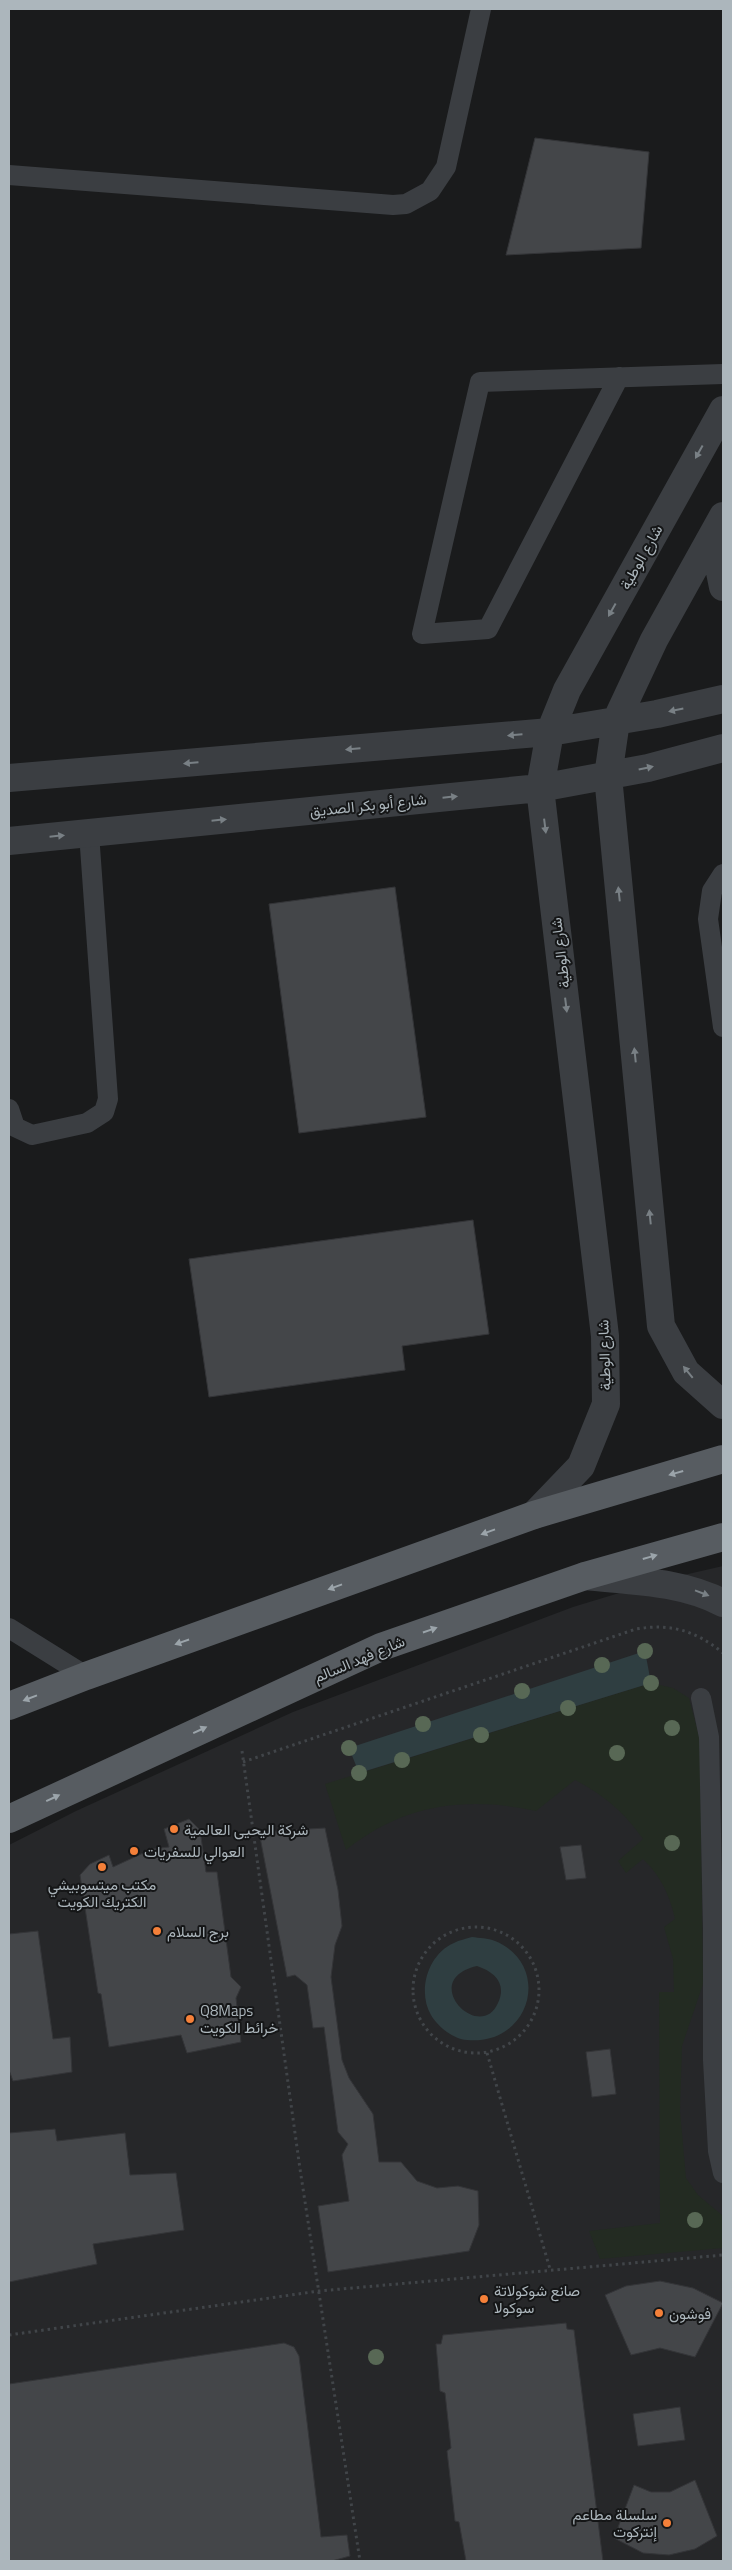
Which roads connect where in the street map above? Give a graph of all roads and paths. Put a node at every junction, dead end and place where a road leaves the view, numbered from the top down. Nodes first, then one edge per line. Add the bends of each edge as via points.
1 (481, 9) edge
2 (9, 175) edge
3 (723, 374) edge
4 (619, 377) junction
5 (723, 410) edge
6 (718, 526) edge
7 (723, 587) edge
8 (723, 699) edge
9 (616, 721) junction
10 (550, 732) junction
11 (723, 748) edge
12 (608, 776) junction
13 (9, 778) edge
14 (540, 788) junction
15 (89, 833) junction
16 (9, 841) edge
17 (723, 874) edge
18 (721, 986) edge
19 (723, 1027) edge
20 (9, 1109) edge
21 (723, 1405) edge
22 (723, 1460) edge
23 (534, 1515) junction
24 (723, 1537) edge
25 (585, 1576) junction
26 (723, 1603) edge
27 (9, 1628) edge
28 (723, 1653) edge
29 (86, 1676) junction
30 (701, 1698) dead end
31 (9, 1706) edge
32 (236, 1713) junction
33 (243, 1762) junction
34 (9, 1818) edge
35 (487, 2053) junction
36 (723, 2173) edge
37 (723, 2255) edge
38 (550, 2269) junction
39 (319, 2291) junction
40 (9, 2335) edge
41 (360, 2561) edge

1 - 2 lane via 446,167 430,191 406,204
3 - 4 lane
4 - 4 lane via 480,382 422,634 488,629
5 -> 10 street, شارع الوطية via 567,690
6 - 7 street
6 - 9 street via 654,640
8 -> 9 street
9 - 10 street
9 - 12 street
10 -> 13 street
10 - 14 street, شارع الوطية
12 -> 11 street, شارع أبو بكر الصديق
12 - 14 street, شارع أبو بكر الصديق
21 -> 12 street via 686,1372 661,1326
15 -> 14 street, شارع أبو بكر الصديق
14 -> 23 street, شارع الوطية via 605,1336 606,1404 581,1466
16 -> 15 street, شارع أبو بكر الصديق
15 - 20 lane via 108,1099 104,1112 87,1123 32,1135 15,1127
17 - 18 lane via 708,904
18 - 19 lane
22 -> 23 main road
23 -> 29 main road
25 -> 24 main road, شارع فهد السالم
25 -> 26 street via 676,1586 698,1591
32 -> 25 main road, شارع فهد السالم via 382,1647
27 - 29 lane
28 - 33 path via 691,1632 664,1626 636,1629
29 -> 31 main road
30 - 36 lane via 710,1737 712,2060 718,2152
32 - 33 path
34 -> 32 main road, شارع فهد السالم
33 - 39 path
35 - 35 path via 465,2052 444,2044 427,2030 417,2012 412,1990 416,1968 427,1949 444,1935 465,1928 487,1928 507,1935 527,1953 539,1980 536,2012 524,2031 508,2046
35 - 38 path
37 - 38 path
38 - 39 path
39 - 40 path
39 - 41 path

